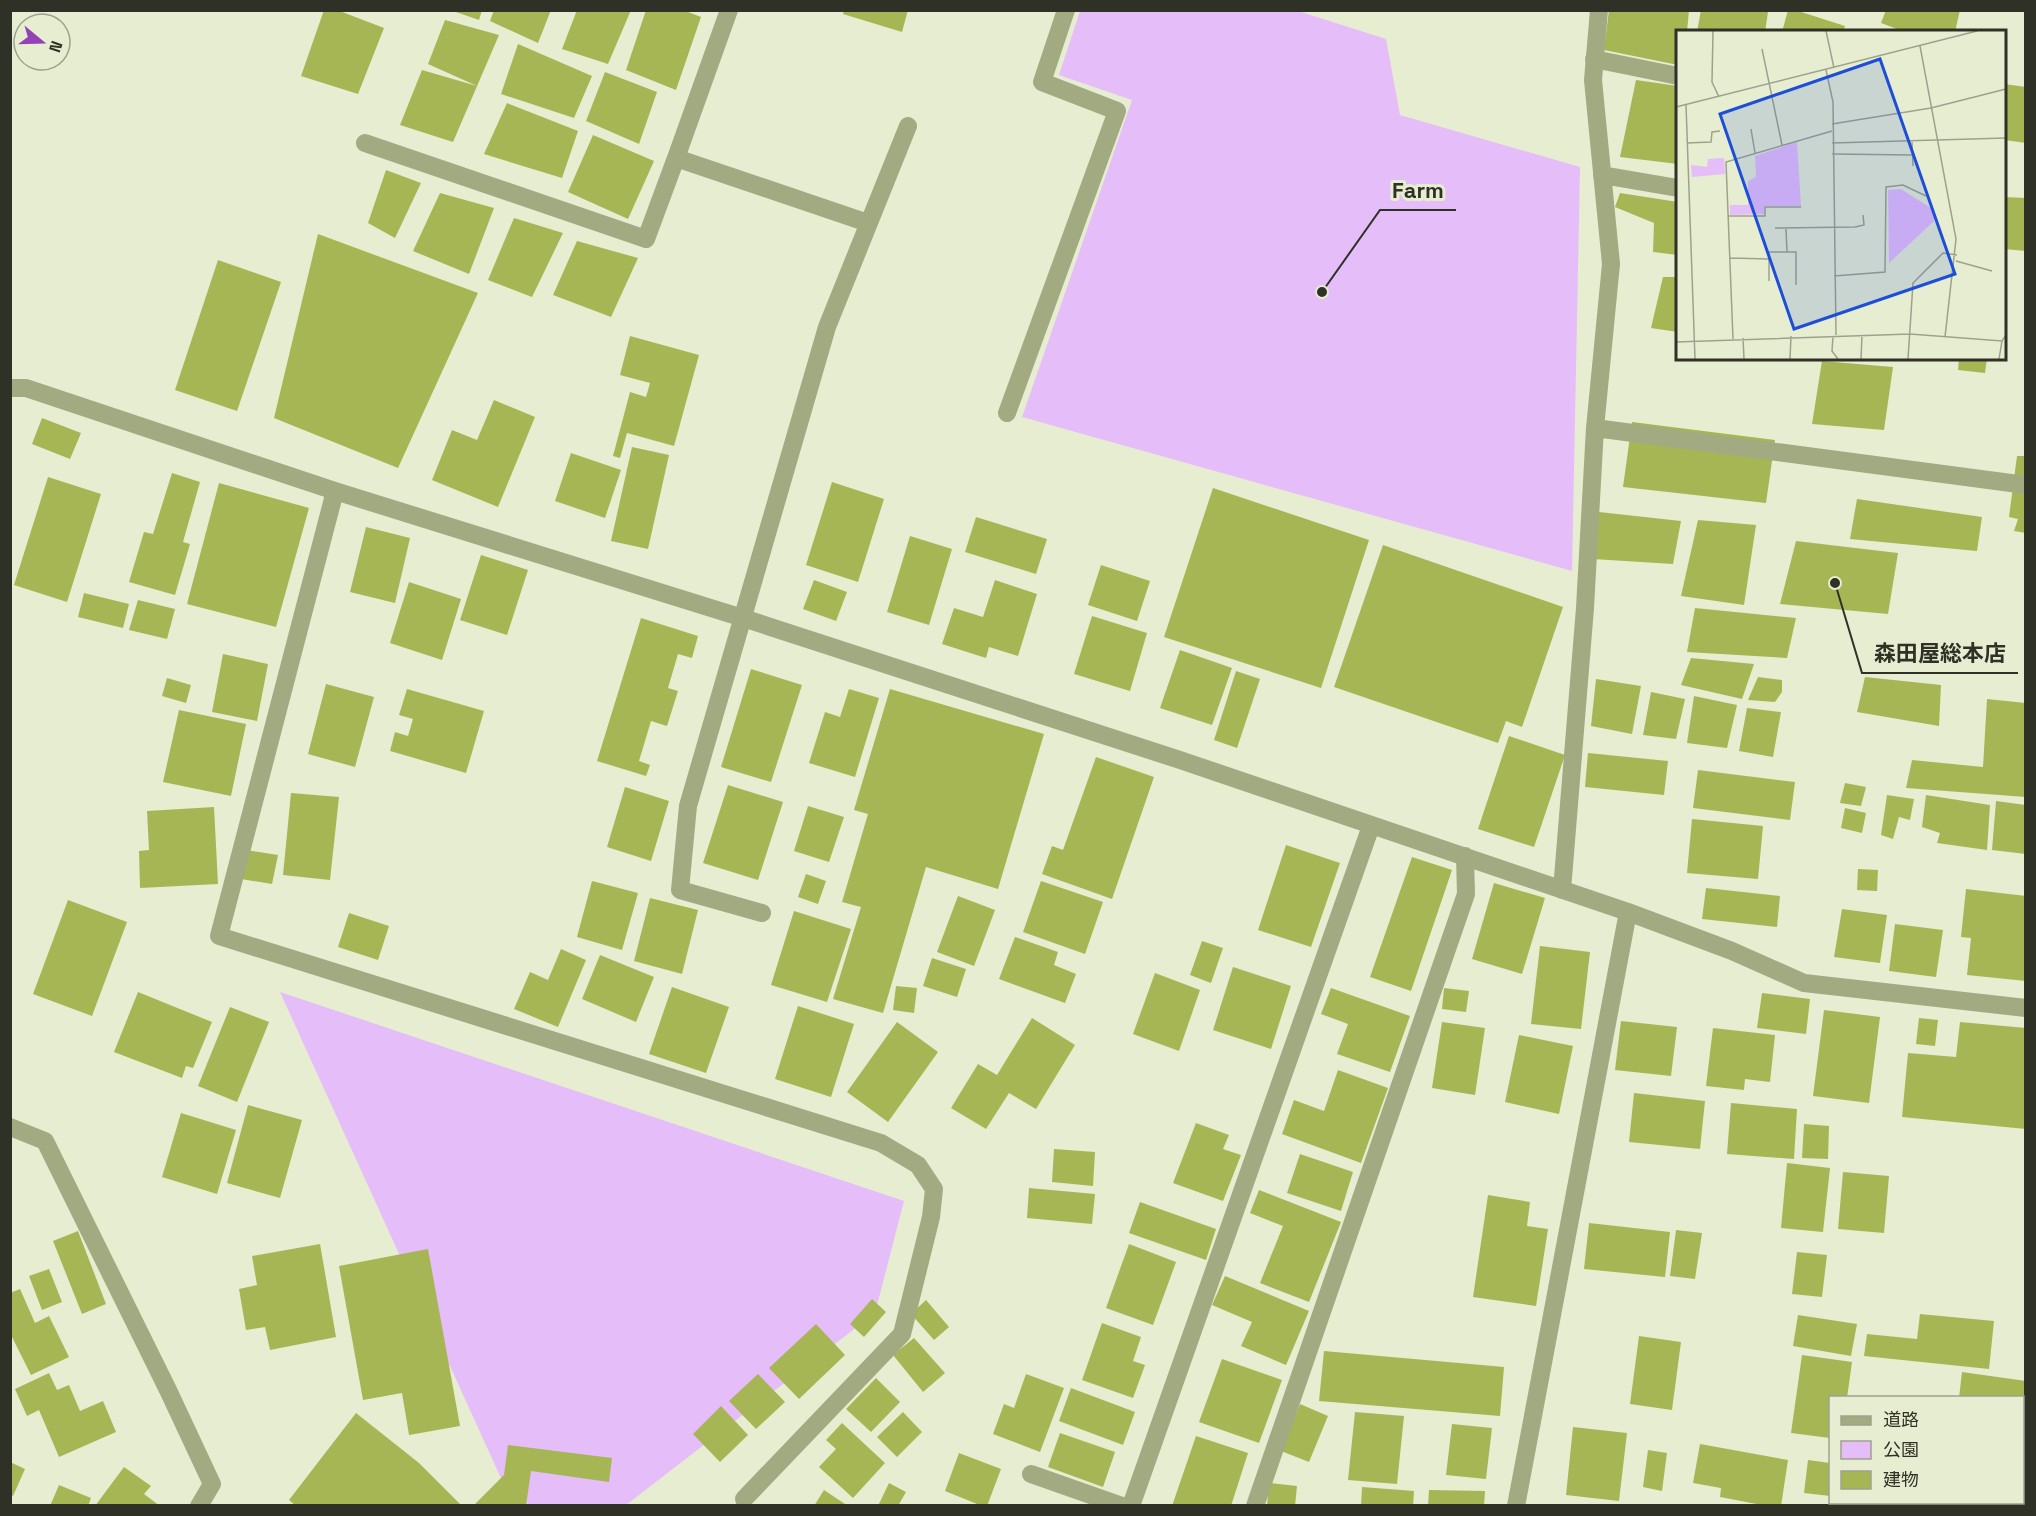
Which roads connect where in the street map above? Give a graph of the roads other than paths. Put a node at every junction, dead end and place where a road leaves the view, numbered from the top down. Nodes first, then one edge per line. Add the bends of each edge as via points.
1 (729, 10) edge
2 (1066, 10) edge
3 (1599, 10) edge
4 (1594, 59) junction
5 (1676, 76) edge
6 (908, 126) dead end
7 (365, 143) dead end
8 (676, 158) junction
9 (1602, 175) junction
10 (1676, 188) edge
11 (868, 223) junction
12 (10, 388) edge
13 (1007, 413) dead end
14 (1595, 428) junction
15 (2025, 485) edge
16 (335, 491) junction
17 (743, 618) junction
18 (1371, 826) junction
19 (1465, 856) junction
20 (1562, 890) junction
21 (1629, 912) junction
22 (762, 913) dead end
23 (2025, 1008) edge
24 (10, 1127) edge
25 (1031, 1474) dead end
26 (744, 1499) dead end
27 (200, 1506) edge
28 (1122, 1506) edge
29 (1131, 1506) edge
30 (1255, 1506) edge
31 (1516, 1506) edge

1 - 8 street
2 - 13 street via 1042,82 1117,111
3 - 4 street
4 - 5 street
4 - 9 street
6 - 11 street
7 - 8 street via 646,239
8 - 11 street
9 - 10 street
9 - 14 street via 1611,264
11 - 17 street via 827,327
12 - 16 street via 26,388
14 - 15 street
14 - 20 street
16 - 17 street
16 - 26 street via 219,936 881,1143 918,1165 934,1189 931,1217 902,1334
17 - 18 street
17 - 22 street via 688,806 680,890
18 - 19 street
18 - 29 street
19 - 20 street
19 - 30 street via 1466,894
20 - 21 street
21 - 23 street via 1804,983
21 - 31 street
24 - 27 street via 45,1141 212,1484
25 - 28 street

